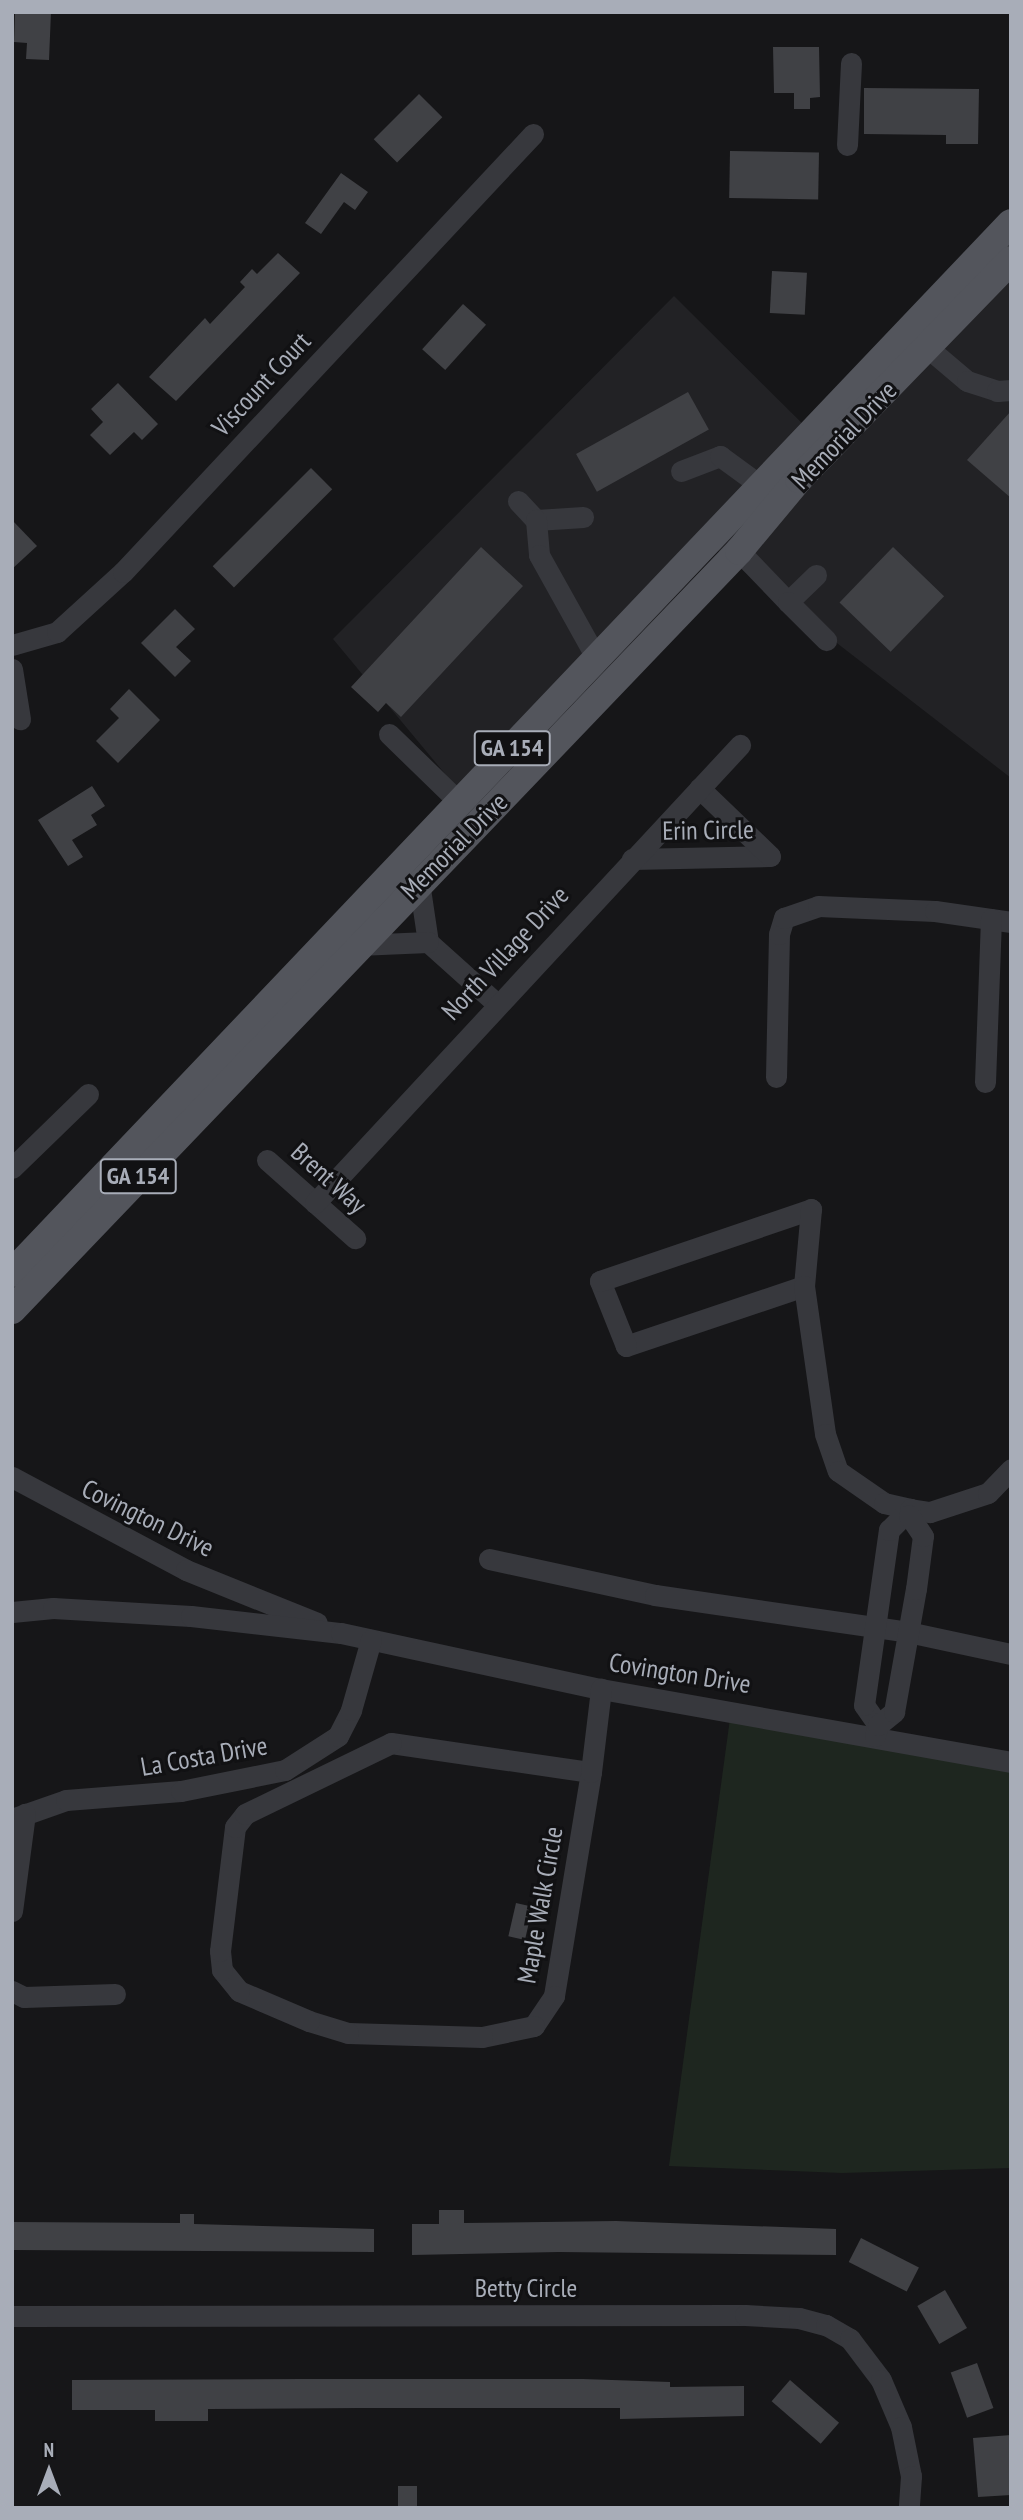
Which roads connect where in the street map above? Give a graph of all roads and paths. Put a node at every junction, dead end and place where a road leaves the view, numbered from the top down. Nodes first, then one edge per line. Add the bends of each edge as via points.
1 (851, 63) dead end
2 (533, 134) dead end
3 (847, 145) dead end
4 (1011, 223) edge
5 (1011, 260) edge
6 (929, 348) junction
7 (1011, 390) edge
8 (681, 471) dead end
9 (761, 486) junction
10 (518, 501) dead end
11 (583, 517) dead end
12 (536, 520) junction
13 (740, 551) junction
14 (816, 575) dead end
15 (788, 602) junction
16 (826, 639) dead end
17 (12, 645) edge
18 (597, 659) junction
19 (12, 669) edge
20 (20, 719) dead end
21 (389, 734) dead end
22 (740, 745) dead end
23 (699, 788) junction
24 (460, 803) junction
25 (632, 859) junction
26 (419, 881) junction
27 (1001, 921) edge
28 (428, 942) junction
29 (358, 945) junction
30 (496, 1003) junction
31 (776, 1077) dead end
32 (985, 1082) dead end
33 (88, 1094) dead end
34 (267, 1160) dead end
35 (12, 1168) edge
36 (315, 1203) junction
37 (355, 1238) dead end
38 (12, 1273) edge
39 (804, 1286) junction
40 (12, 1311) edge
41 (1011, 1469) edge
42 (12, 1477) edge
43 (910, 1512) junction
44 (489, 1559) dead end
45 (12, 1612) edge
46 (875, 1628) junction
47 (908, 1632) junction
48 (341, 1633) junction
49 (371, 1640) junction
50 (1011, 1654) edge
51 (867, 1681) junction
52 (899, 1686) junction
53 (601, 1689) junction
54 (876, 1731) junction
55 (1011, 1762) edge
56 (591, 1772) junction
57 (18, 1817) edge
58 (12, 1911) edge
59 (12, 1991) edge
60 (116, 1994) dead end
61 (12, 2316) edge
62 (909, 2508) edge

1 - 3 street
2 - 17 street, Viscount Court via 123,572 57,632
4 - 9 main road, Memorial Drive / GA 154
5 - 6 main road, Memorial Drive / GA 154
6 - 7 street via 967,381 997,391
6 - 13 main road, Memorial Drive / GA 154 via 799,478
8 - 9 street via 720,456
9 - 18 main road, Memorial Drive / GA 154
10 - 12 street
11 - 12 street
12 - 18 street via 539,555
13 - 15 street
13 - 26 main road, Memorial Drive / GA 154
14 - 15 street
15 - 16 street
18 - 24 main road, Memorial Drive / GA 154
19 - 20 street
21 - 24 street
22 - 23 street, North Village Drive
23 - 25 street, North Village Drive
23 - 25 street, Erin Circle via 770,856
24 - 38 main road, Memorial Drive / GA 154
25 - 30 street, North Village Drive
26 - 28 street
26 - 29 main road, Memorial Drive / GA 154
27 - 31 street via 935,911 818,906 784,918 779,934
27 - 32 street
28 - 29 street
28 - 30 street
29 - 40 main road, Memorial Drive / GA 154
30 - 36 street, North Village Drive
33 - 35 street
34 - 36 street, Brent Way
36 - 37 street, Brent Way
39 - 39 street via 811,1209 600,1281 626,1346
39 - 43 street via 825,1434 838,1471 884,1503
41 - 43 street via 988,1493 930,1512
42 - 48 street, Covington Drive via 186,1570
43 - 46 street via 889,1530
43 - 47 street via 923,1536
44 - 46 street via 655,1595
45 - 48 street, Covington Drive via 53,1608 191,1616
46 - 47 street
46 - 51 street
47 - 50 street
47 - 52 street
48 - 49 street, Covington Drive
49 - 53 street, Covington Drive
49 - 57 street, La Costa Drive via 351,1710 338,1736 285,1770 181,1791 66,1800
51 - 52 street
51 - 54 street via 864,1705
52 - 54 street via 894,1713
53 - 54 street, Covington Drive
53 - 56 street, Maple Walk Circle
54 - 55 street, Covington Drive
56 - 56 street, Maple Walk Circle via 554,1996 534,2026 482,2037 348,2033 239,1991 222,1970 235,1827 245,1814 391,1743
57 - 58 street
59 - 60 street via 24,1997
61 - 62 street, Betty Circle via 799,2318 826,2325 850,2339 881,2380 901,2427 911,2476

